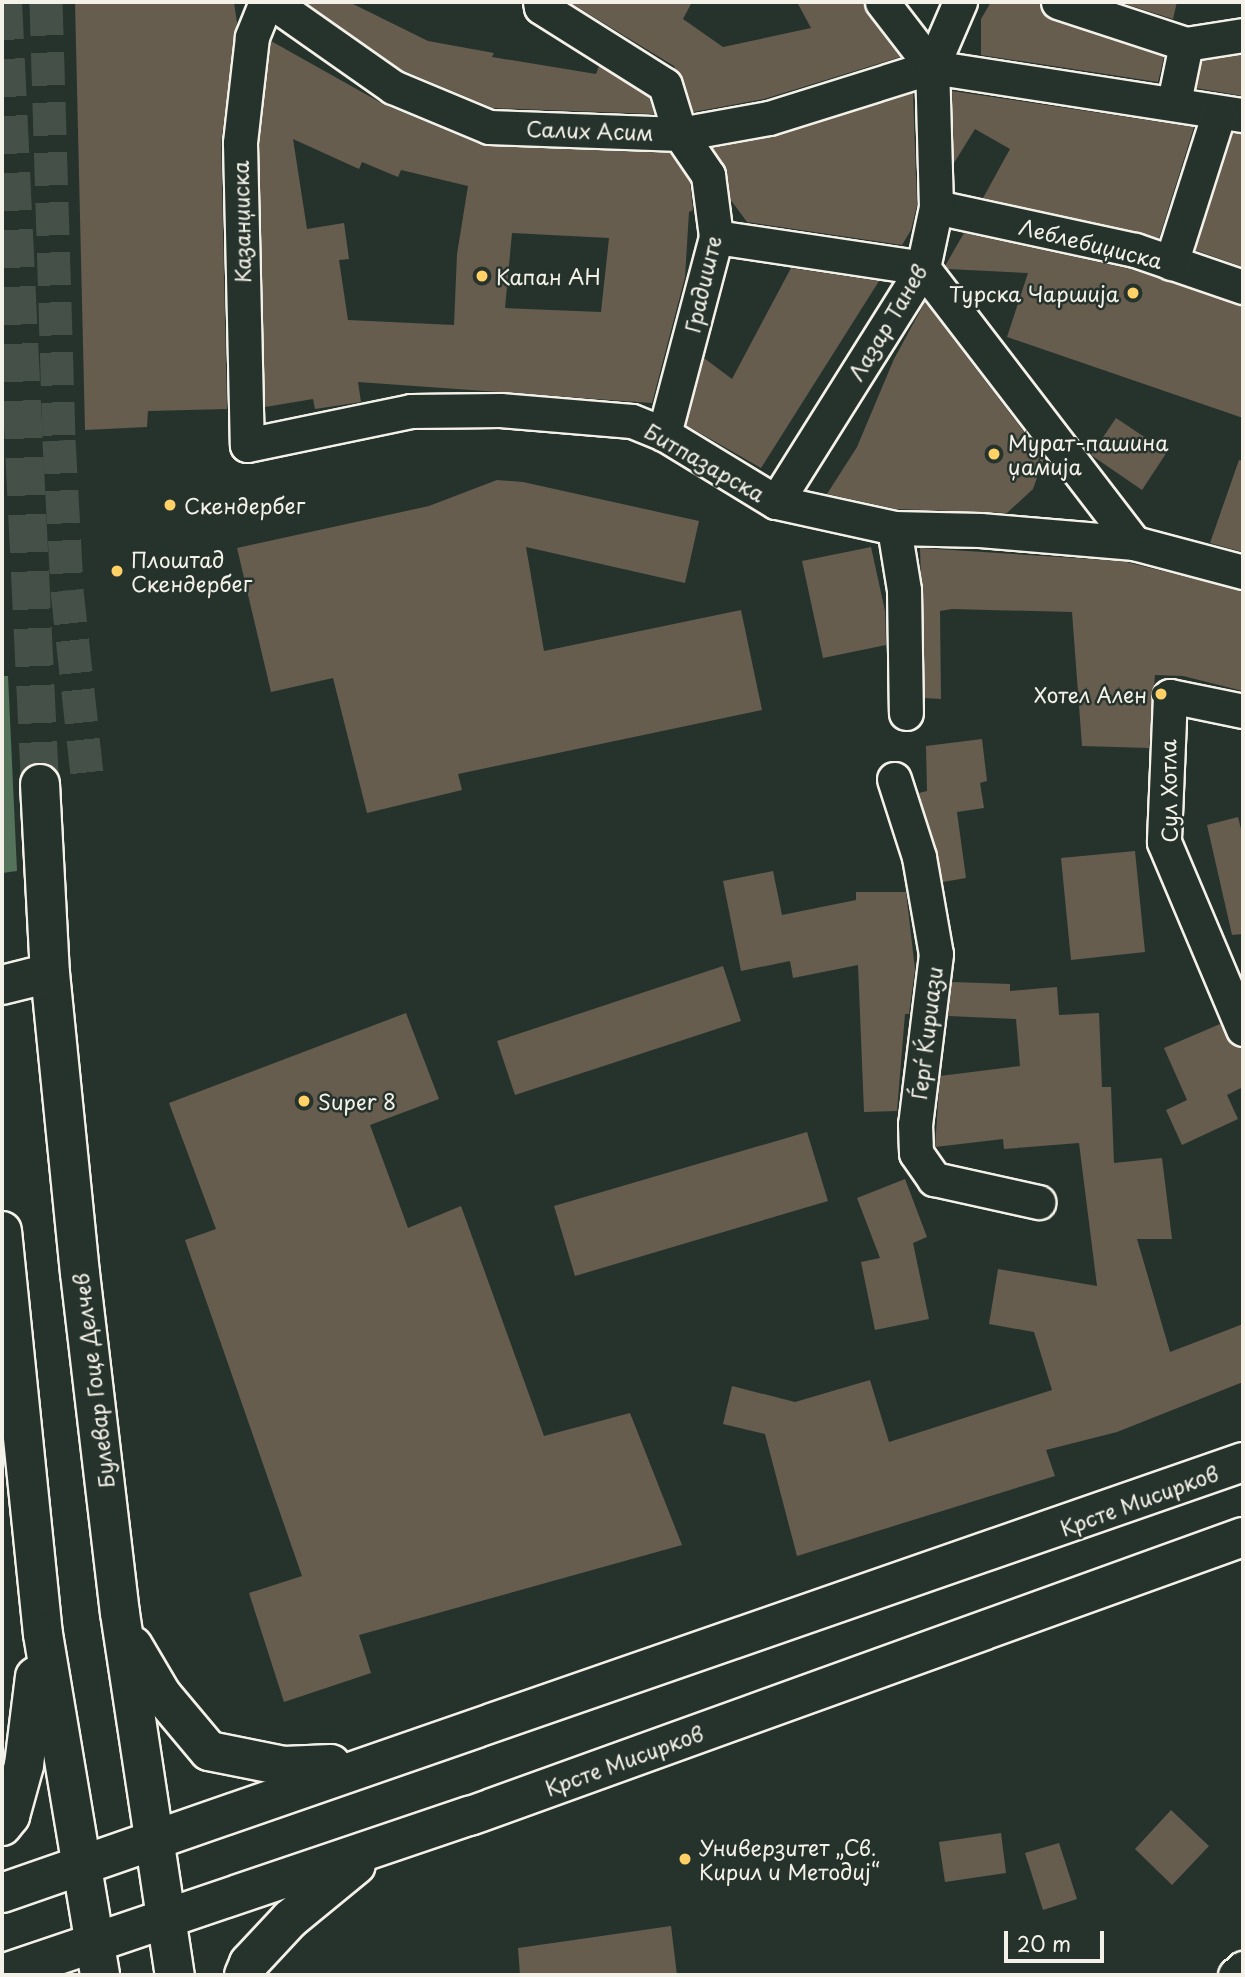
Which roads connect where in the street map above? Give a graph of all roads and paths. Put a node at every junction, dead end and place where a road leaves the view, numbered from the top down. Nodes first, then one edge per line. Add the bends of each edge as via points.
1 (266, 2) edge
2 (272, 2) edge
3 (540, 2) edge
4 (882, 2) edge
5 (960, 2) edge
6 (1058, 2) edge
7 (1243, 35) edge
8 (1186, 44) junction
9 (933, 67) junction
10 (1174, 102) junction
11 (1231, 114) edge
12 (680, 134) junction
13 (936, 207) junction
14 (716, 237) junction
15 (1171, 263) junction
16 (923, 268) junction
17 (1243, 287) edge
18 (664, 434) junction
19 (247, 445) joint
20 (776, 502) junction
21 (894, 528) junction
22 (1134, 542) junction
23 (1243, 572) edge
24 (1243, 711) edge
25 (906, 713) dead end
26 (894, 779) dead end
27 (40, 784) tunnel mouth
28 (50, 973) junction
29 (2, 985) edge
30 (1243, 1029) edge
31 (1038, 1202) dead end
32 (2, 1231) edge
33 (1243, 1462) edge
34 (1243, 1537) edge
35 (120, 1613) junction
36 (43, 1634) junction
37 (372, 1762) junction
38 (2, 1826) edge
39 (154, 1839) junction
40 (393, 1842) junction
41 (81, 1865) junction
42 (2, 1894) edge
43 (166, 1919) junction
44 (97, 1959) edge
45 (1243, 1968) edge
46 (2, 1974) edge
47 (175, 1975) edge
48 (244, 1975) edge
49 (1235, 1975) edge

1 - 19 street, Казанџиска via 252,37 240,143
2 - 12 street, Салих Асим via 393,87 489,127
3 - 12 street, Градиште via 541,7 665,85
4 - 9 street
5 - 9 street, Лазар Танев
6 - 8 street
7 - 8 street
8 - 10 street
9 - 10 street
9 - 12 street, Салих Асим via 769,118
9 - 13 street, Лазар Танев
10 - 11 street
11 - 15 street
12 - 14 street, Градиште via 708,175
13 - 15 street, Леблебиџиска via 1135,250
13 - 16 street, Лазар Танев
14 - 16 street
14 - 18 street, Градиште
15 - 17 street, Леблебиџиска
16 - 20 street, Лазар Танев
16 - 22 street
18 - 19 street, Битпазарска via 632,421 500,410 411,411
18 - 20 street, Битпазарска
20 - 21 street, Битпазарска
21 - 22 street, Битпазарска
21 - 25 street via 904,590
22 - 23 street, Битпазарска
24 - 30 street, Сул Хотла via 1170,696 1164,842
26 - 31 street, Ѓерѓ Ќириази via 919,857 936,954 915,1124 916,1153 933,1179
27 - 28 street, Булевар Гоце Делчев
28 - 29 street
28 - 35 street, Булевар Гоце Делчев
32 - 36 street
33 - 37 street, Крсте Мисирков via 825,1610
34 - 40 street, Крсте Мисирков
35 - 37 street via 143,1666 209,1751 284,1766
35 - 39 street, Булевар Гоце Делчев
36 - 38 street via 24,1765 10,1816
36 - 41 street
37 - 39 street, Крсте Мисирков
39 - 41 street, Крсте Мисирков
39 - 43 street, Булевар Гоце Делчев
40 - 43 street, Крсте Мисирков
40 - 48 street via 343,1872 290,1919 249,1963
41 - 42 street, Крсте Мисирков
41 - 44 street
43 - 44 street, Крсте Мисирков
43 - 47 street, Булевар Гоце Делчев
44 - 46 street, Крсте Мисирков
45 - 49 street

